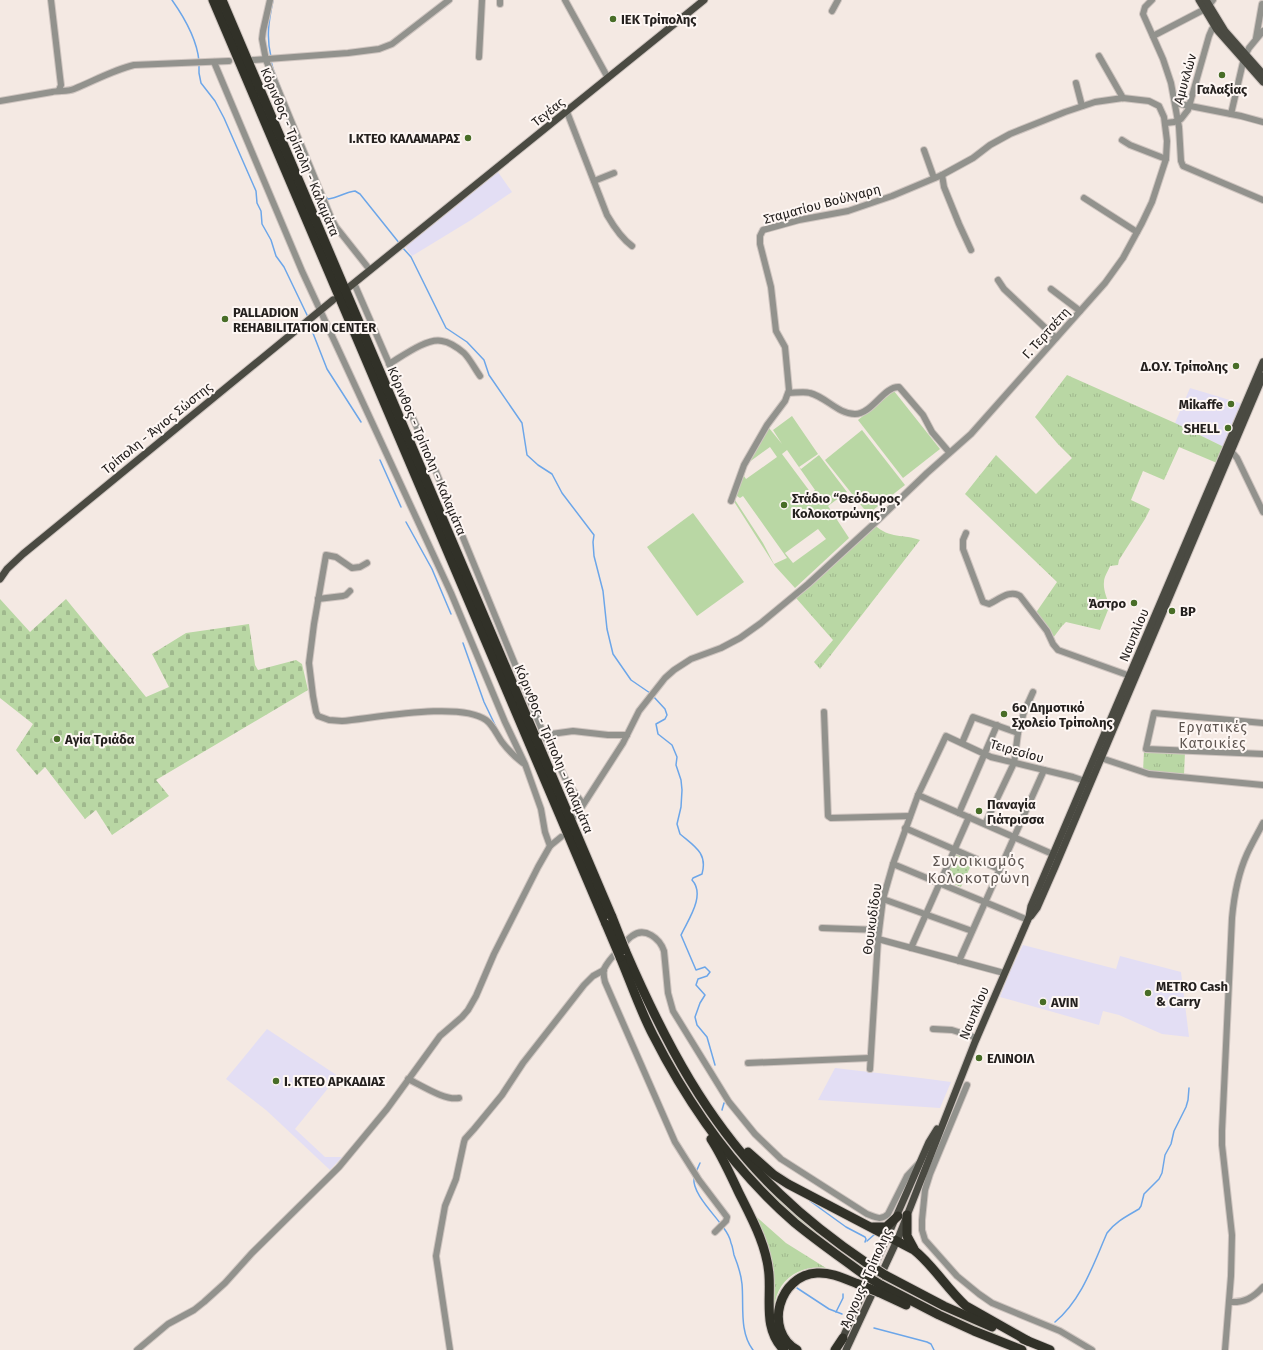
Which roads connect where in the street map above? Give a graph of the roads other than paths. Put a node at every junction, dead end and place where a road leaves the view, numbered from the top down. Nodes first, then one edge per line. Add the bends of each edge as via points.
1 (51, 0) edge
2 (206, 0) edge
3 (213, 0) edge
4 (222, 0) edge
5 (270, 0) edge
6 (449, 0) edge
7 (482, 0) edge
8 (565, 0) edge
9 (704, 0) edge
10 (838, 0) edge
11 (1152, 0) edge
12 (1199, 0) edge
13 (1262, 2) edge
14 (1208, 4) edge
15 (832, 11) dead end
16 (1216, 24) junction
17 (1263, 31) edge
18 (227, 36) junction
19 (1153, 36) junction
20 (1256, 40) junction
21 (1099, 56) dead end
22 (479, 57) dead end
23 (1244, 58) junction
24 (267, 59) junction
25 (253, 60) dead end
26 (229, 61) dead end
27 (214, 62) junction
28 (1263, 74) edge
29 (608, 78) junction
30 (1263, 82) edge
31 (1076, 83) dead end
32 (59, 90) junction
33 (1123, 98) junction
34 (0, 101) edge
35 (1175, 103) junction
36 (1082, 106) junction
37 (1190, 106) junction
38 (567, 112) junction
39 (1230, 114) junction
40 (1178, 120) junction
41 (1263, 122) edge
42 (1166, 123) junction
43 (1122, 140) dead end
44 (924, 150) dead end
45 (1166, 159) junction
46 (614, 173) dead end
47 (942, 175) junction
48 (934, 178) junction
49 (594, 181) junction
50 (1084, 198) dead end
51 (1263, 200) edge
52 (1137, 232) junction
53 (632, 246) dead end
54 (971, 250) dead end
55 (370, 270) junction
56 (998, 280) dead end
57 (351, 285) joint
58 (1051, 289) dead end
59 (333, 300) dead end
60 (320, 310) junction
61 (1080, 311) junction
62 (1056, 338) junction
63 (1263, 362) edge
64 (388, 364) junction
65 (480, 376) dead end
66 (1263, 376) edge
67 (789, 393) junction
68 (1229, 450) junction
69 (949, 452) junction
70 (732, 501) dead end
71 (1263, 512) edge
72 (966, 533) dead end
73 (367, 563) dead end
74 (0, 579) edge
75 (350, 591) dead end
76 (318, 600) junction
77 (1133, 677) junction
78 (1033, 692) dead end
79 (824, 712) dead end
80 (1263, 723) edge
81 (996, 725) junction
82 (1018, 733) junction
83 (544, 735) junction
84 (627, 735) junction
85 (946, 736) joint
86 (962, 743) junction
87 (984, 754) junction
88 (1263, 754) edge
89 (1101, 758) junction
90 (1014, 763) junction
91 (525, 764) junction
92 (1044, 770) junction
93 (1088, 782) junction
94 (1263, 785) edge
95 (918, 794) junction
96 (583, 804) junction
97 (959, 813) junction
98 (576, 816) dead end
99 (910, 816) junction
100 (969, 817) junction
101 (985, 824) junction
102 (1262, 826) edge
103 (905, 828) junction
104 (561, 837) dead end
105 (1014, 837) junction
106 (550, 846) junction
107 (954, 850) junction
108 (1057, 856) junction
109 (893, 864) junction
110 (999, 869) junction
111 (940, 883) junction
112 (883, 899) junction
113 (985, 902) junction
114 (926, 914) junction
115 (1029, 919) junction
116 (609, 921) junction
117 (822, 928) dead end
118 (879, 930) junction
119 (972, 931) junction
120 (878, 939) junction
121 (911, 948) junction
122 (623, 953) junction
123 (958, 961) junction
124 (604, 970) junction
125 (1004, 973) junction
126 (933, 1029) dead end
127 (977, 1038) junction
128 (870, 1058) junction
129 (748, 1063) dead end
130 (870, 1069) dead end
131 (408, 1079) junction
132 (967, 1085) dead end
133 (459, 1098) dead end
134 (691, 1103) junction
135 (944, 1119) junction
136 (718, 1123) junction
137 (922, 1161) junction
138 (907, 1215) junction
139 (898, 1216) junction
140 (869, 1226) junction
141 (717, 1230) dead end
142 (888, 1236) junction
143 (897, 1241) junction
144 (914, 1250) junction
145 (1263, 1287) edge
146 (879, 1288) junction
147 (1229, 1302) junction
148 (843, 1338) joint
149 (1028, 1341) junction
150 (137, 1350) edge
151 (450, 1350) edge
152 (784, 1350) edge
153 (797, 1350) edge
154 (836, 1350) edge
155 (846, 1350) edge
156 (1022, 1350) edge
157 (1050, 1350) edge
158 (1092, 1350) edge
159 (1225, 1350) edge

1 - 32 street via 61,85
2 - 18 highway
3 - 18 highway, Κόρινθος - Τρίπολη - Καλαμάτα
4 - 116 highway, Κόρινθος - Τρίπολη - Καλαμάτα
5 - 24 street via 262,39
6 - 24 street via 384,48
7 - 22 street
8 - 29 street
9 - 29 main road, Τεγέας
10 - 15 street
11 - 19 street via 1143,14
12 - 14 main road
13 - 20 street
14 - 16 main road
14 - 19 street
16 - 23 main road
16 - 37 street, Αμυκλών via 1210,32
17 - 20 street
18 - 116 highway, Κόρινθος - Τρίπολη - Καλαμάτα
19 - 35 street via 1168,71
20 - 23 street
21 - 33 street
23 - 28 main road
23 - 30 main road
23 - 39 street
24 - 25 street
24 - 55 street via 332,220
26 - 27 street
27 - 32 street via 129,66 71,90
27 - 60 street
29 - 38 main road, Τεγέας
31 - 36 street
32 - 34 street
33 - 36 street, Σταματίου Βούλγαρη
33 - 42 street, Σταματίου Βούλγαρη via 1156,104 1163,111
35 - 37 street
35 - 40 street
36 - 47 street, Σταματίου Βούλγαρη via 1010,134
37 - 39 street
37 - 40 street, Αμυκλών via 1185,116
38 - 49 street
38 - 55 main road, Τεγέας
39 - 41 street
40 - 42 street
40 - 51 street, Αμυκλών via 1183,166
42 - 45 street, Γ. Τερτσέτη
43 - 45 street
44 - 48 street
45 - 52 street, Γ. Τερτσέτη via 1152,202
46 - 49 street
47 - 48 street, Σταματίου Βούλγαρη
47 - 54 street via 944,187
48 - 67 street, Σταματίου Βούλγαρη via 861,206 766,228 760,233 760,244 771,287 776,331 785,347
49 - 53 street via 607,215
50 - 52 street
52 - 61 street, Γ. Τερτσέτη via 1115,270
55 - 57 main road
56 - 62 street
57 - 64 street
58 - 61 street
59 - 60 main road, Τρίπολη - Άγιος Σώστης
60 - 74 main road, Τρίπολη - Άγιος Σώστης via 23,554
60 - 91 street via 452,593
61 - 62 street, Γ. Τερτσέτη
62 - 69 street, Γ. Τερτσέτη via 980,424
63 - 68 main road, Ναυπλίου
64 - 65 street via 424,344 442,340 465,354
64 - 83 street via 432,462
66 - 68 main road, Ναυπλίου
67 - 69 street via 810,392 842,410 855,414 863,412 892,389 899,387
67 - 70 street via 744,465
68 - 71 street via 1237,458
68 - 77 main road, Ναυπλίου
69 - 84 street, Γ. Τερτσέτη via 808,584 761,623 730,644 691,659 669,674 639,710
72 - 77 street via 962,542 963,549 983,602 989,604 1007,594 1020,596 1058,650
73 - 76 street via 352,568 336,557 326,555
75 - 76 street via 343,596
76 - 91 street via 309,663 314,704 320,718 342,721 432,711 476,715 487,720 513,756
77 - 89 main road, Ναυπλίου
77 - 93 main road, Ναυπλίου
78 - 82 street
79 - 99 street via 828,816
80 - 88 street via 1154,713 1146,749
81 - 82 street
81 - 86 street via 973,717
81 - 87 street
82 - 90 street
83 - 84 street via 573,731
83 - 96 street via 570,786
84 - 96 street, Γ. Τερτσέτη
85 - 86 street, Τειρεσίου
85 - 95 street, Θουκυδίδου
86 - 87 street, Τειρεσίου
87 - 90 street, Τειρεσίου
87 - 97 street
89 - 93 main road, Ναυπλίου
89 - 94 street via 1148,774
90 - 92 street, Τειρεσίου
90 - 101 street
91 - 106 street via 541,809
92 - 93 street, Τειρεσίου
92 - 105 street
93 - 108 main road, Ναυπλίου
95 - 97 street
95 - 99 street, Θουκυδίδου
96 - 98 street, Γ. Τερτσέτη
97 - 100 street
99 - 103 street, Θουκυδίδου
100 - 101 street
100 - 107 street
101 - 105 street
102 - 147 street via 1239,875 1232,918 1222,1138 1232,1235
103 - 107 street
103 - 109 street, Θουκυδίδου
104 - 106 street
105 - 108 street
105 - 110 street
106 - 131 street via 494,954 472,1003 462,1017 440,1036
107 - 110 street
107 - 111 street
108 - 115 main road, Ναυπλίου via 1037,908
109 - 111 street
109 - 112 street, Θουκυδίδου
110 - 113 street
111 - 113 street
111 - 114 street
112 - 114 street
112 - 118 street, Θουκυδίδου
113 - 115 street
113 - 119 street
114 - 119 street
114 - 121 street
115 - 125 main road, Ναυπλίου
116 - 122 highway, Κόρινθος - Τρίπολη - Καλαμάτα, bridge
117 - 118 street
118 - 120 street, Θουκυδίδου
119 - 123 street
120 - 121 street
120 - 128 street, Θουκυδίδου
121 - 123 street
122 - 134 highway, Κόρινθος - Τρίπολη - Καλαμάτα via 639,1005 652,1034
122 - 136 highway, Κόρινθος - Τρίπολη - Καλαμάτα via 669,1044
123 - 125 street
124 - 137 street via 632,936 638,933 648,934 659,940 664,951 668,993 673,1011 729,1102 754,1134 781,1159 867,1214 883,1218 888,1214 907,1176
124 - 141 street via 605,982 675,1142 693,1172 727,1217
124 - 151 street via 584,985 502,1095 465,1139 456,1179 445,1206 436,1256
125 - 127 main road, Ναυπλίου
126 - 127 street via 952,1030
127 - 135 main road, Ναυπλίου
128 - 129 street
128 - 130 street, Θουκυδίδου
131 - 133 street via 440,1094 454,1099
131 - 150 street via 339,1168 225,1283 194,1310 168,1324
132 - 158 street via 925,1190 922,1230 926,1240 957,1276 992,1303 1060,1331
134 - 146 highway, Κόρινθος - Τρίπολη - Καλαμάτα, bridge via 726,1150 764,1193 812,1236
134 - 152 highway via 730,1174 762,1242 769,1273 770,1326 775,1340
135 - 137 main road, Ναυπλίου via 932,1137
135 - 138 main road, Ναυπλίου
136 - 140 highway via 774,1175
136 - 149 highway, Κόρινθος - Τρίπολη - Καλαμάτα, bridge via 779,1194 868,1264 944,1306
137 - 139 main road, Ναυπλίου
138 - 143 main road, Άργους - Τρίπολης
138 - 144 highway via 906,1236
139 - 140 highway via 886,1227
139 - 142 main road, Άργους - Τρίπολης
140 - 142 highway
142 - 143 highway
142 - 148 main road, Άργους - Τρίπολης
143 - 144 highway
143 - 155 main road, Άργους - Τρίπολης
144 - 149 highway via 925,1258 966,1306
145 - 147 street via 1250,1299 1237,1303
146 - 153 highway, bridge via 830,1274 816,1273 800,1277 790,1285 783,1296 778,1316 784,1339
146 - 156 highway, Κόρινθος - Τρίπολη - Καλαμάτα
147 - 159 street
148 - 154 highway
149 - 157 highway, Κόρινθος - Τρίπολη - Καλαμάτα

